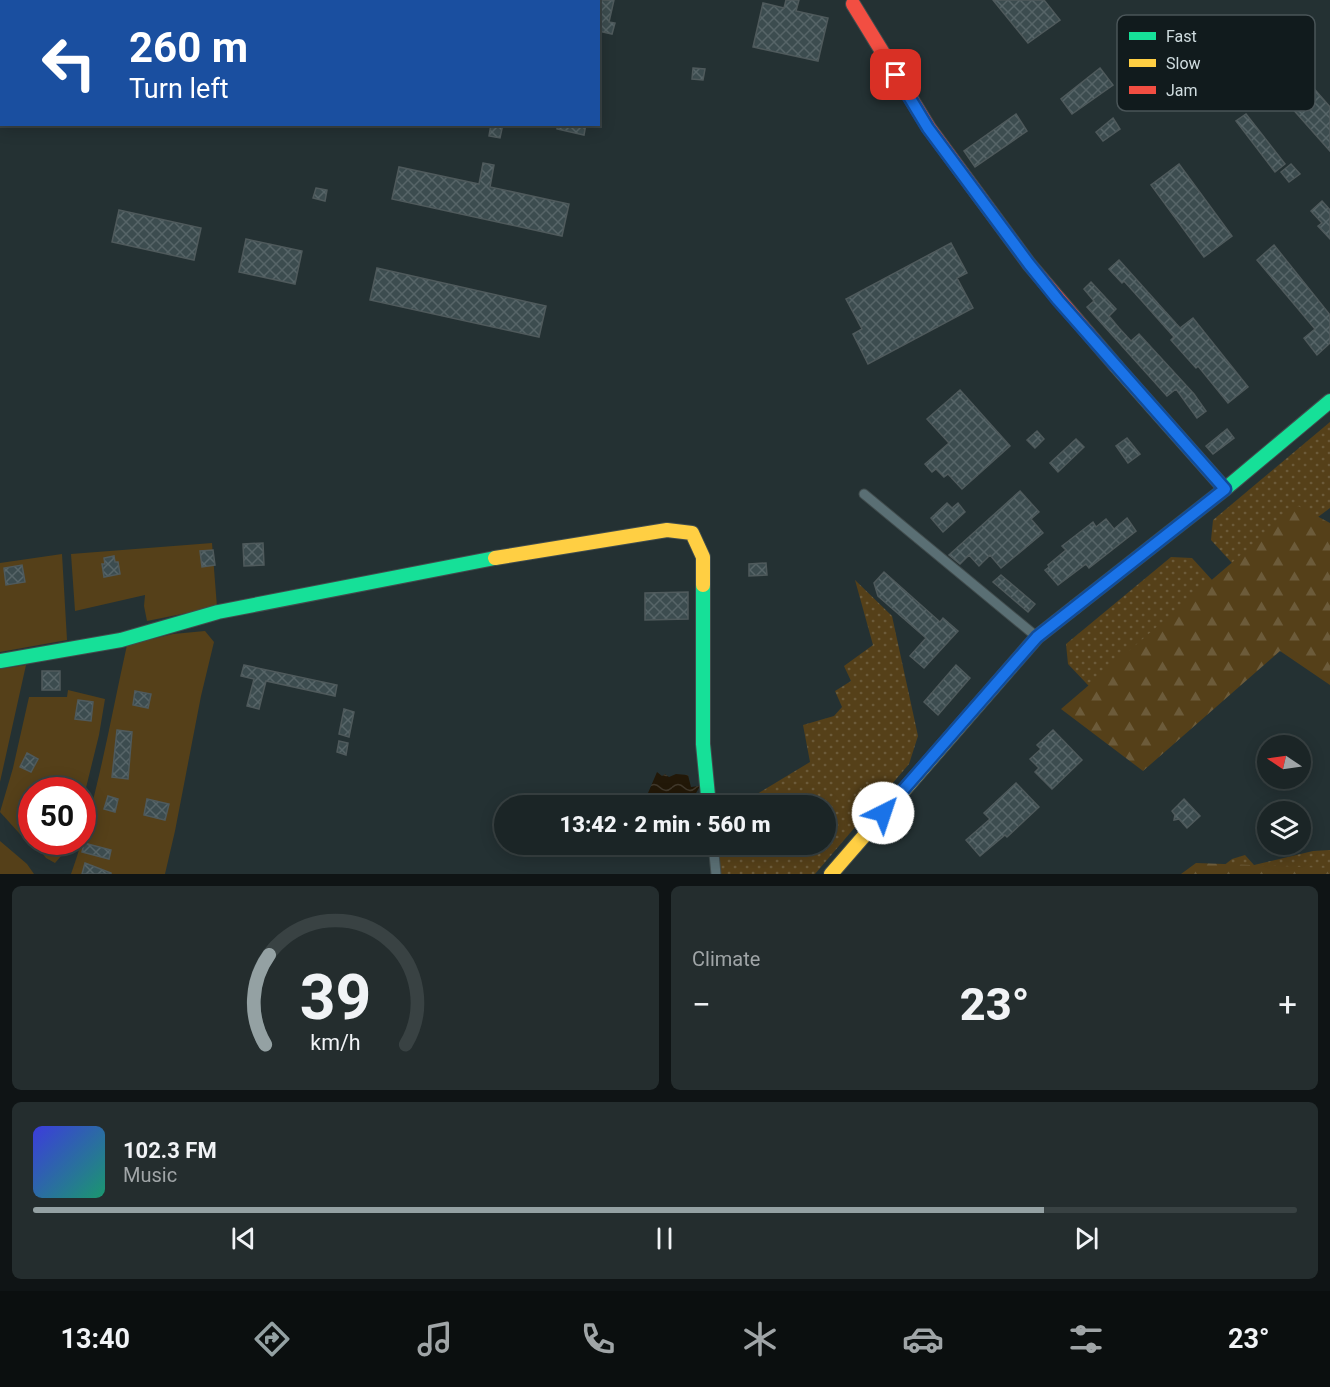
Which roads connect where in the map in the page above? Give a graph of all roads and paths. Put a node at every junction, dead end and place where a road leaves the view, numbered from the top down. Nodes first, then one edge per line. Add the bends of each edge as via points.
1 (853, 4) dead end
2 (1330, 401) edge
3 (1225, 489) junction
4 (864, 494) dead end
5 (1037, 637) junction
6 (0, 662) edge
7 (708, 795) edge
8 (714, 855) edge
9 (716, 874) edge
10 (831, 874) edge

1 - 3 street via 928,128 1029,264
2 - 3 street
3 - 5 street
4 - 5 street
5 - 10 street
6 - 7 street via 121,640 218,612 460,564 667,530 692,533 703,557 703,744
8 - 9 street

